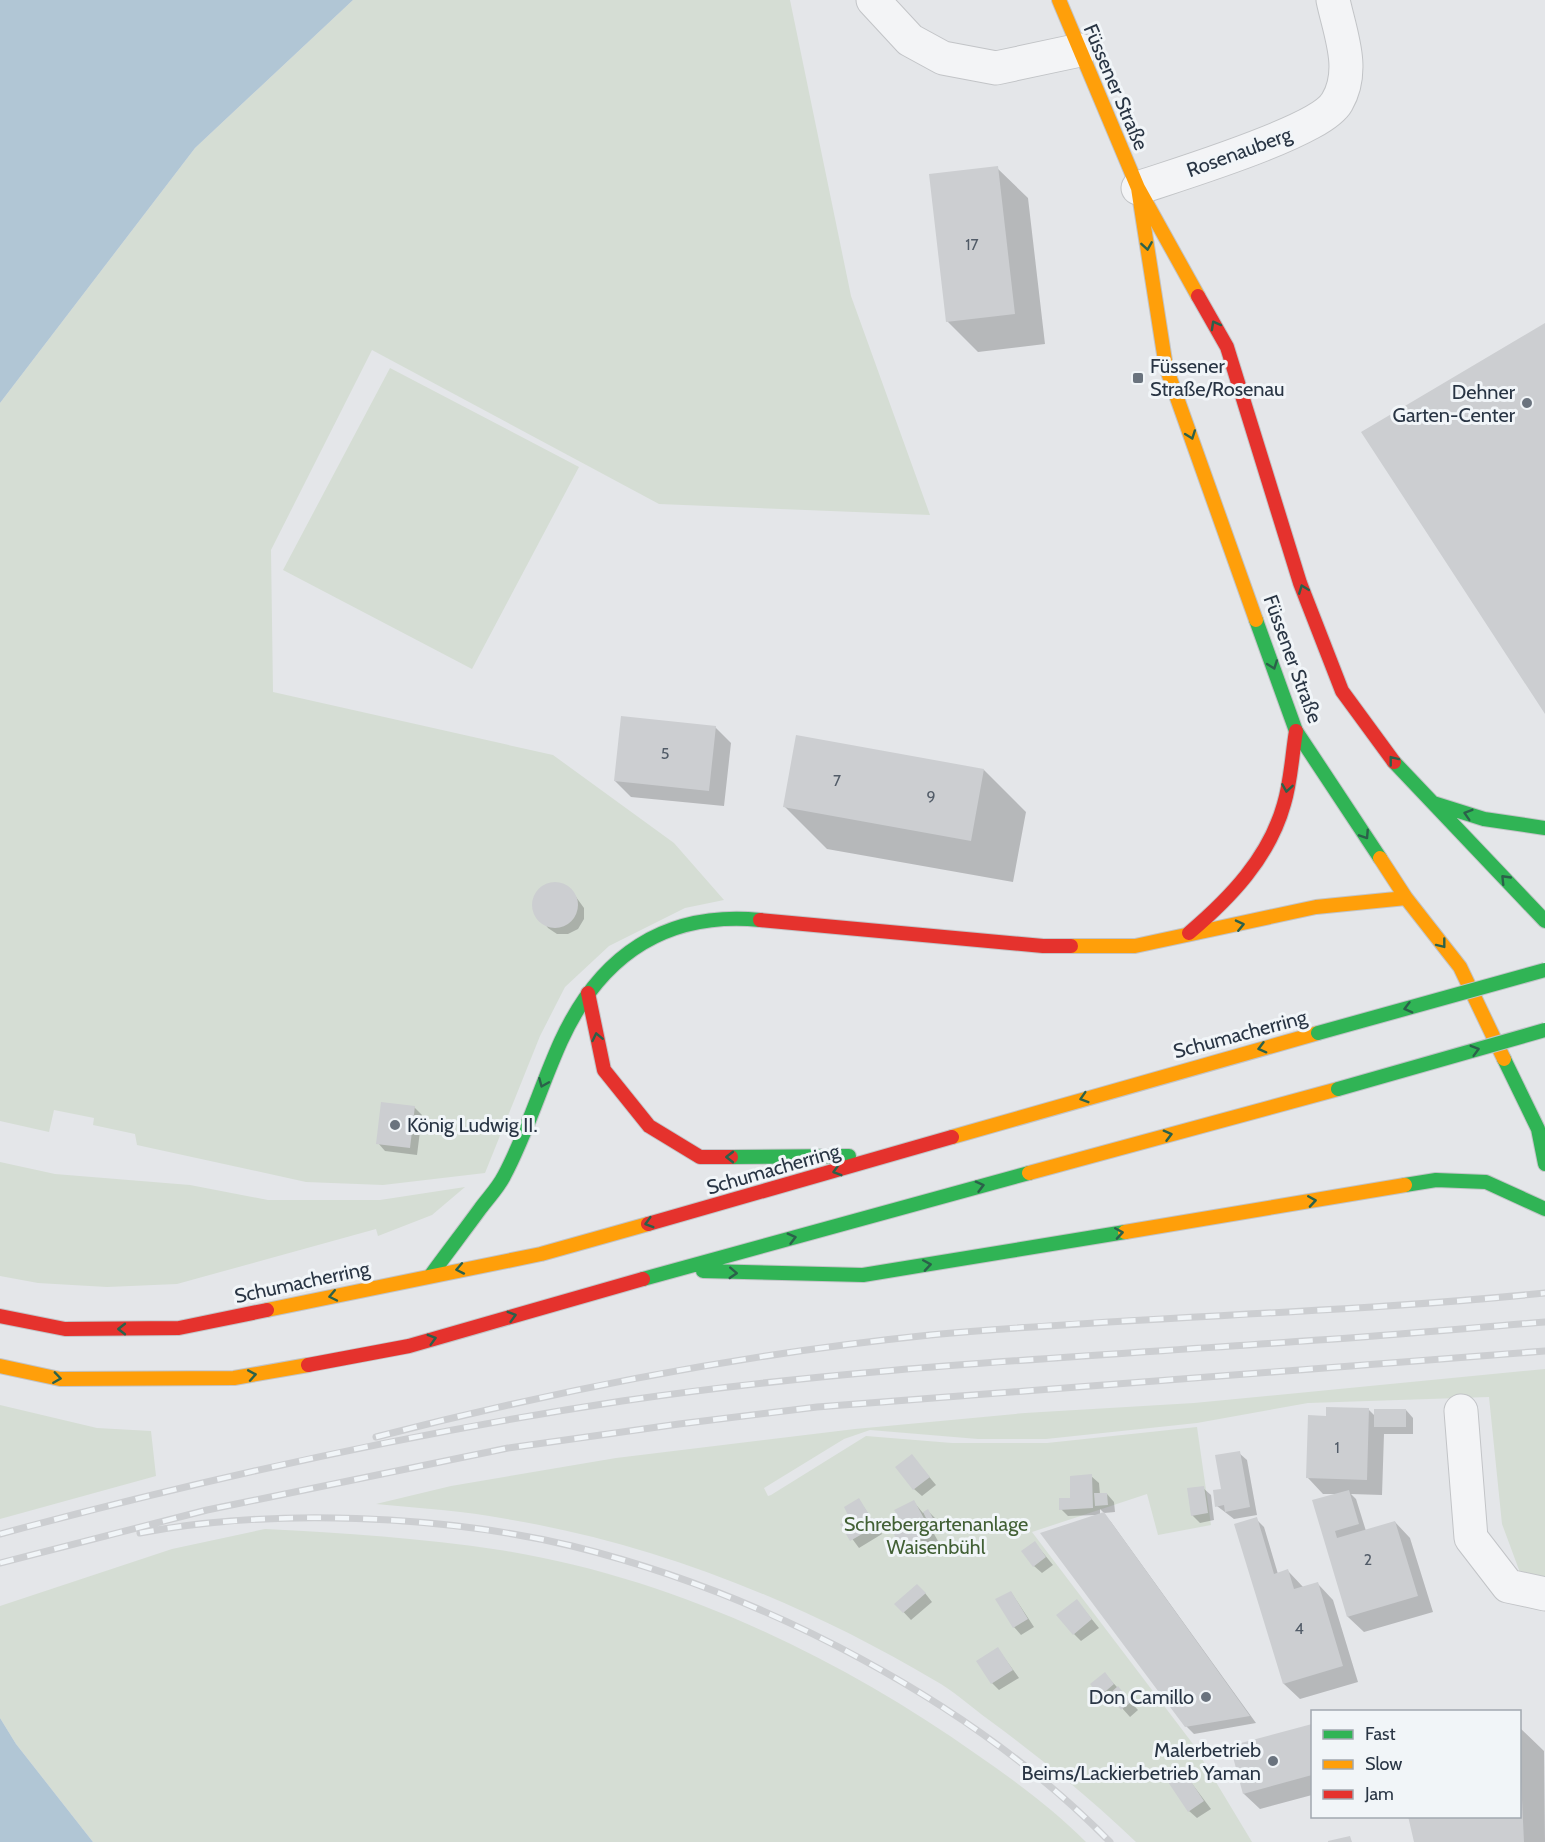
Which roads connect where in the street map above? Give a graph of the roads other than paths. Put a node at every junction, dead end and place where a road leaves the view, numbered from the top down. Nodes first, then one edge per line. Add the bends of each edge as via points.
1 (873, 0) edge
2 (1059, 0) edge
3 (1333, 0) edge
4 (1080, 50) junction
5 (1138, 189) junction
6 (1296, 730) junction
7 (1433, 803) junction
8 (1545, 828) edge
9 (1406, 898) junction
10 (1545, 921) edge
11 (1183, 938) junction
12 (1545, 970) edge
13 (588, 993) junction
14 (1545, 1030) edge
15 (893, 1156) junction
16 (1545, 1164) edge
17 (1545, 1209) edge
18 (674, 1270) junction
19 (431, 1275) junction
20 (0, 1316) edge
21 (0, 1366) edge
22 (1461, 1411) dead end
23 (1545, 1594) edge

1 - 4 street via 910,40 943,58 996,68
2 - 4 main road, Füssener Straße
3 - 5 street, Rosenauberg via 1347,63 1336,104 1298,131
4 - 5 main road, Füssener Straße
5 -> 6 main road, Füssener Straße via 1166,367
7 -> 5 main road, Füssener Straße via 1397,766 1342,691 1300,583 1227,347
6 -> 9 main road, Füssener Straße
6 -> 11 main road via 1284,805 1265,850 1227,901
8 -> 7 main road via 1484,819
10 -> 7 main road, Füssener Straße
11 -> 9 main road via 1316,907
9 -> 16 main road, Füssener Straße via 1460,967 1538,1129
11 - 13 main road via 1135,946 1043,946 727,917 654,936 617,960
12 -> 15 main road, Schumacherring, bridge via 1141,1082
15 -> 13 main road via 700,1157 649,1126 604,1070
13 -> 19 main road via 562,1039 504,1178
18 -> 14 main road, bridge
15 -> 19 main road, Schumacherring via 541,1254
18 -> 17 main road via 863,1275 1436,1180 1486,1182
21 -> 18 main road via 60,1379 234,1378 409,1346
19 -> 20 main road, Schumacherring via 179,1328 65,1329
22 - 23 street via 1471,1538 1508,1586

